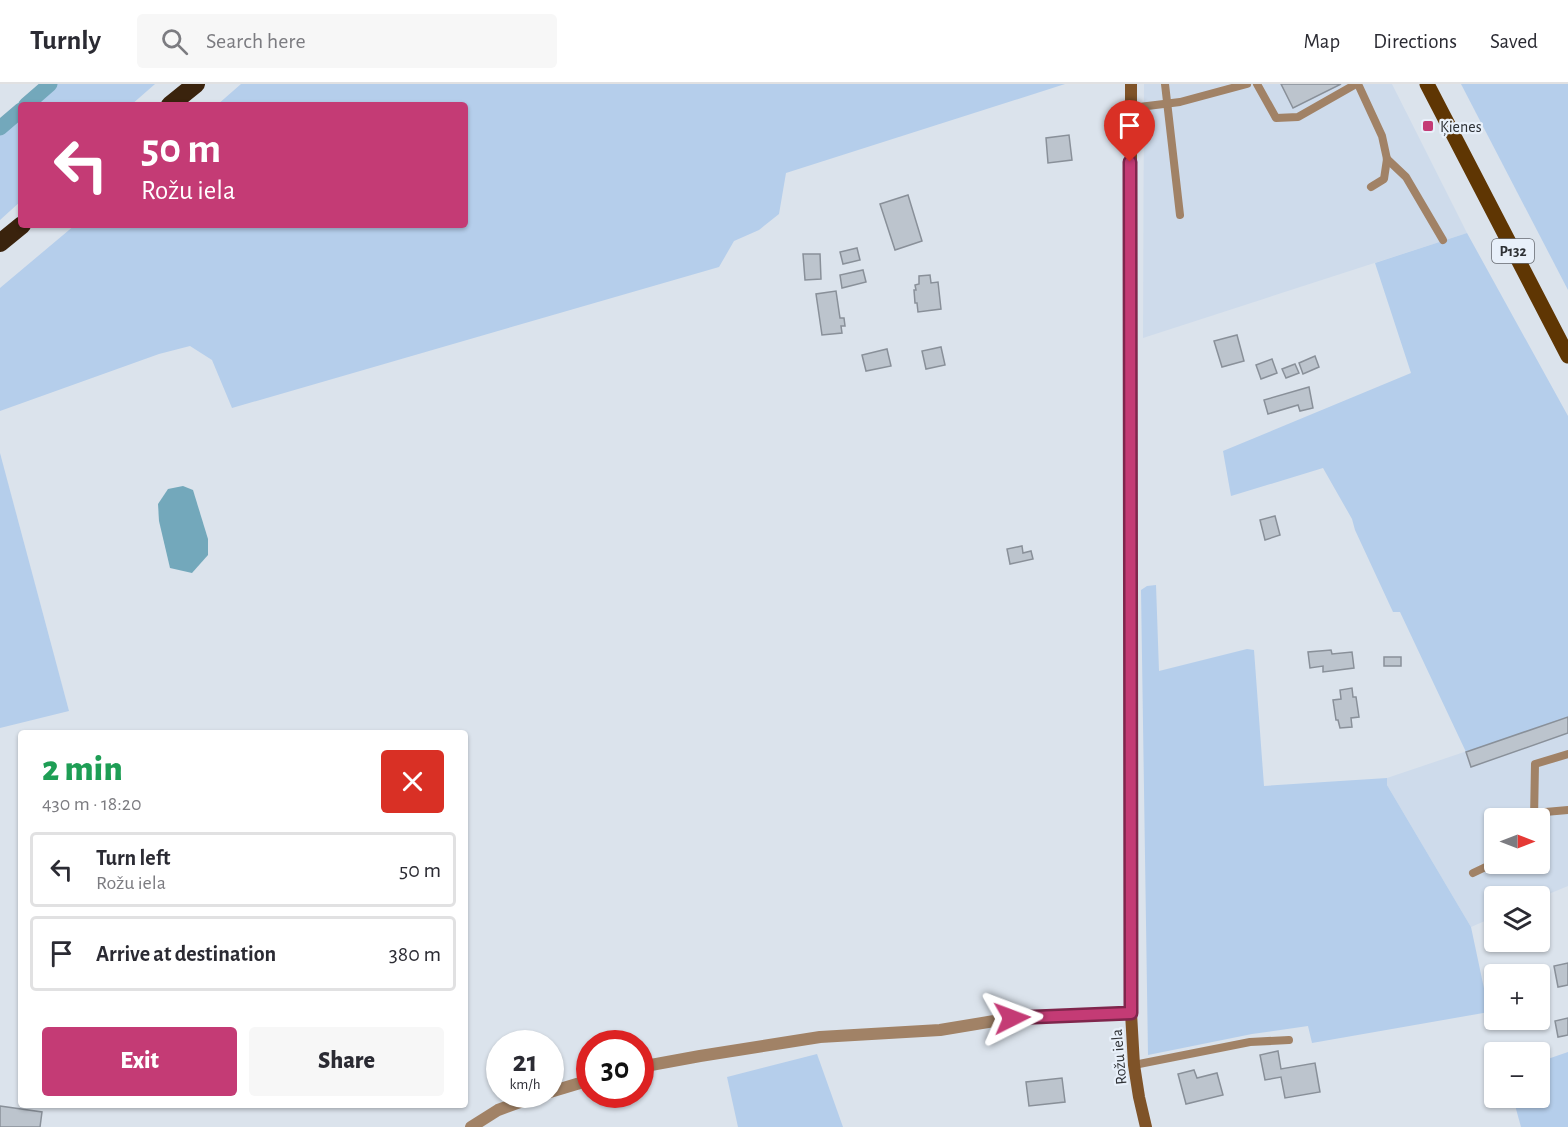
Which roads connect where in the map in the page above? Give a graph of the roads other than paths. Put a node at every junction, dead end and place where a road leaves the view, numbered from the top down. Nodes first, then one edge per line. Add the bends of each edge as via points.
1 (196, 84) edge
2 (1131, 84) edge
3 (1165, 84) edge
4 (1247, 84) edge
5 (1257, 84) edge
6 (1357, 84) edge
7 (1427, 84) edge
8 (174, 102) edge
9 (1167, 104) junction
10 (1131, 108) junction
11 (1387, 159) junction
12 (1371, 187) dead end
13 (1180, 215) dead end
14 (18, 228) edge
15 (1443, 240) dead end
16 (0, 243) edge
17 (1568, 356) edge
18 (1568, 754) edge
19 (1534, 808) edge
20 (1568, 810) edge
21 (1550, 813) edge
22 (1484, 868) edge
23 (1473, 873) dead end
24 (1131, 1013) junction
25 (1288, 1040) dead end
26 (654, 1064) edge
27 (1134, 1065) junction
28 (503, 1108) edge
29 (471, 1127) edge
30 (1146, 1127) edge

1 - 8 highway
2 - 10 street, Rožu iela
3 - 9 lane
4 - 9 lane
5 - 6 lane via 1276,118 1298,117
6 - 11 lane via 1382,136
7 - 17 main road, P132
9 - 10 lane
9 - 13 lane
10 - 24 street, Rožu iela
11 - 12 lane via 1384,179
11 - 15 lane via 1406,177
14 - 16 highway
18 - 19 lane via 1535,764
20 - 21 lane
22 - 23 lane
24 - 26 street via 1012,1018 940,1030 820,1037
24 - 27 street, Rožu iela
25 - 27 lane via 1250,1042
27 - 30 street, Rožu iela
28 - 29 street

